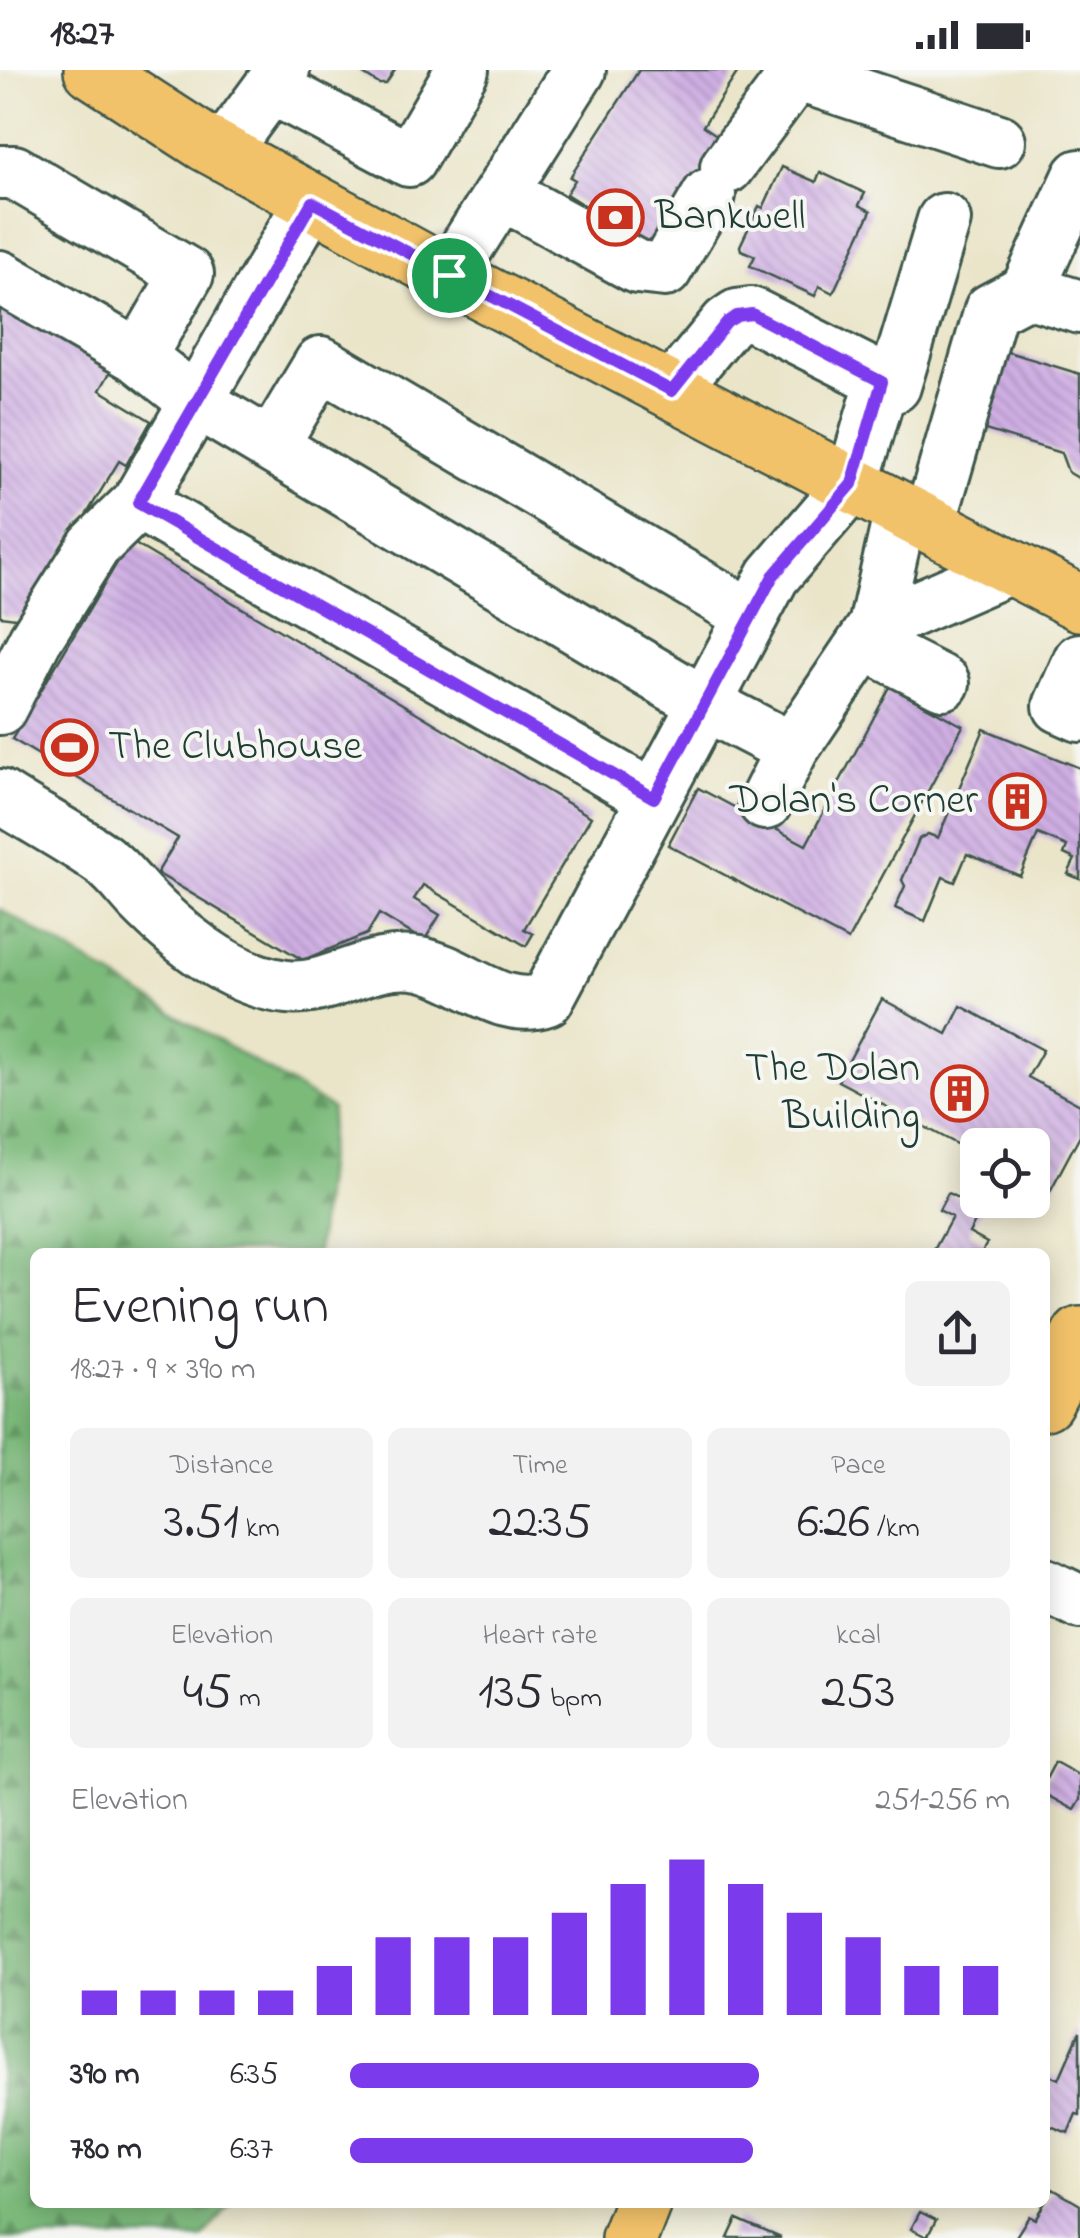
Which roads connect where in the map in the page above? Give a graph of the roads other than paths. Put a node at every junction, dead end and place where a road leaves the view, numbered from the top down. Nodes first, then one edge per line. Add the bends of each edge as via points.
1 (92, 70) edge
2 (462, 70) edge
3 (579, 70) edge
4 (277, 78) edge
5 (1000, 141) dead end
6 (222, 152) junction
7 (0, 172) edge
8 (1080, 176) edge
9 (502, 192) junction
10 (312, 202) junction
11 (944, 220) dead end
12 (449, 275) junction
13 (0, 277) edge
14 (1027, 291) junction
15 (1080, 307) edge
16 (139, 357) junction
17 (882, 382) junction
18 (672, 391) junction
19 (194, 402) junction
20 (270, 446) junction
21 (852, 484) junction
22 (138, 503) junction
23 (915, 517) junction
24 (1011, 567) junction
25 (762, 596) junction
26 (1080, 603) edge
27 (870, 634) junction
28 (1080, 660) edge
29 (943, 683) dead end
30 (705, 704) junction
31 (0, 708) edge
32 (1080, 715) edge
33 (792, 748) junction
34 (0, 796) edge
35 (654, 798) junction
36 (765, 803) dead end
37 (1080, 1335) edge
38 (1050, 1392) edge
39 (1050, 1587) edge
40 (1080, 1602) edge
41 (641, 2208) edge
42 (629, 2238) edge

1 - 6 main road
2 - 4 street via 409,160
3 - 9 street
4 - 6 street
5 - 9 street via 796,74 718,181 665,270 637,267
6 - 10 main road
7 - 16 street via 14,172 186,274
8 - 14 street
9 - 12 street
10 - 12 main road
10 - 19 street
11 - 17 street via 894,386
12 - 18 main road
13 - 16 street
14 - 15 street
14 - 23 street via 992,310
16 - 19 street
17 - 18 street via 752,314 727,322
17 - 21 street
18 - 21 main road
19 - 20 street
19 - 22 street
20 - 25 street via 321,363
20 - 30 street
21 - 23 main road
21 - 25 street
22 - 31 street via 94,546
22 - 35 street
23 - 24 main road
23 - 27 street
24 - 26 main road
24 - 27 street
25 - 30 street
27 - 29 street
27 - 33 street
28 - 32 street via 1060,706
30 - 33 street
30 - 35 street
33 - 36 street
34 - 35 street via 105,862 196,948 254,980 310,987 406,962 531,1005 547,999
37 - 38 main road
39 - 40 street
41 - 42 main road

